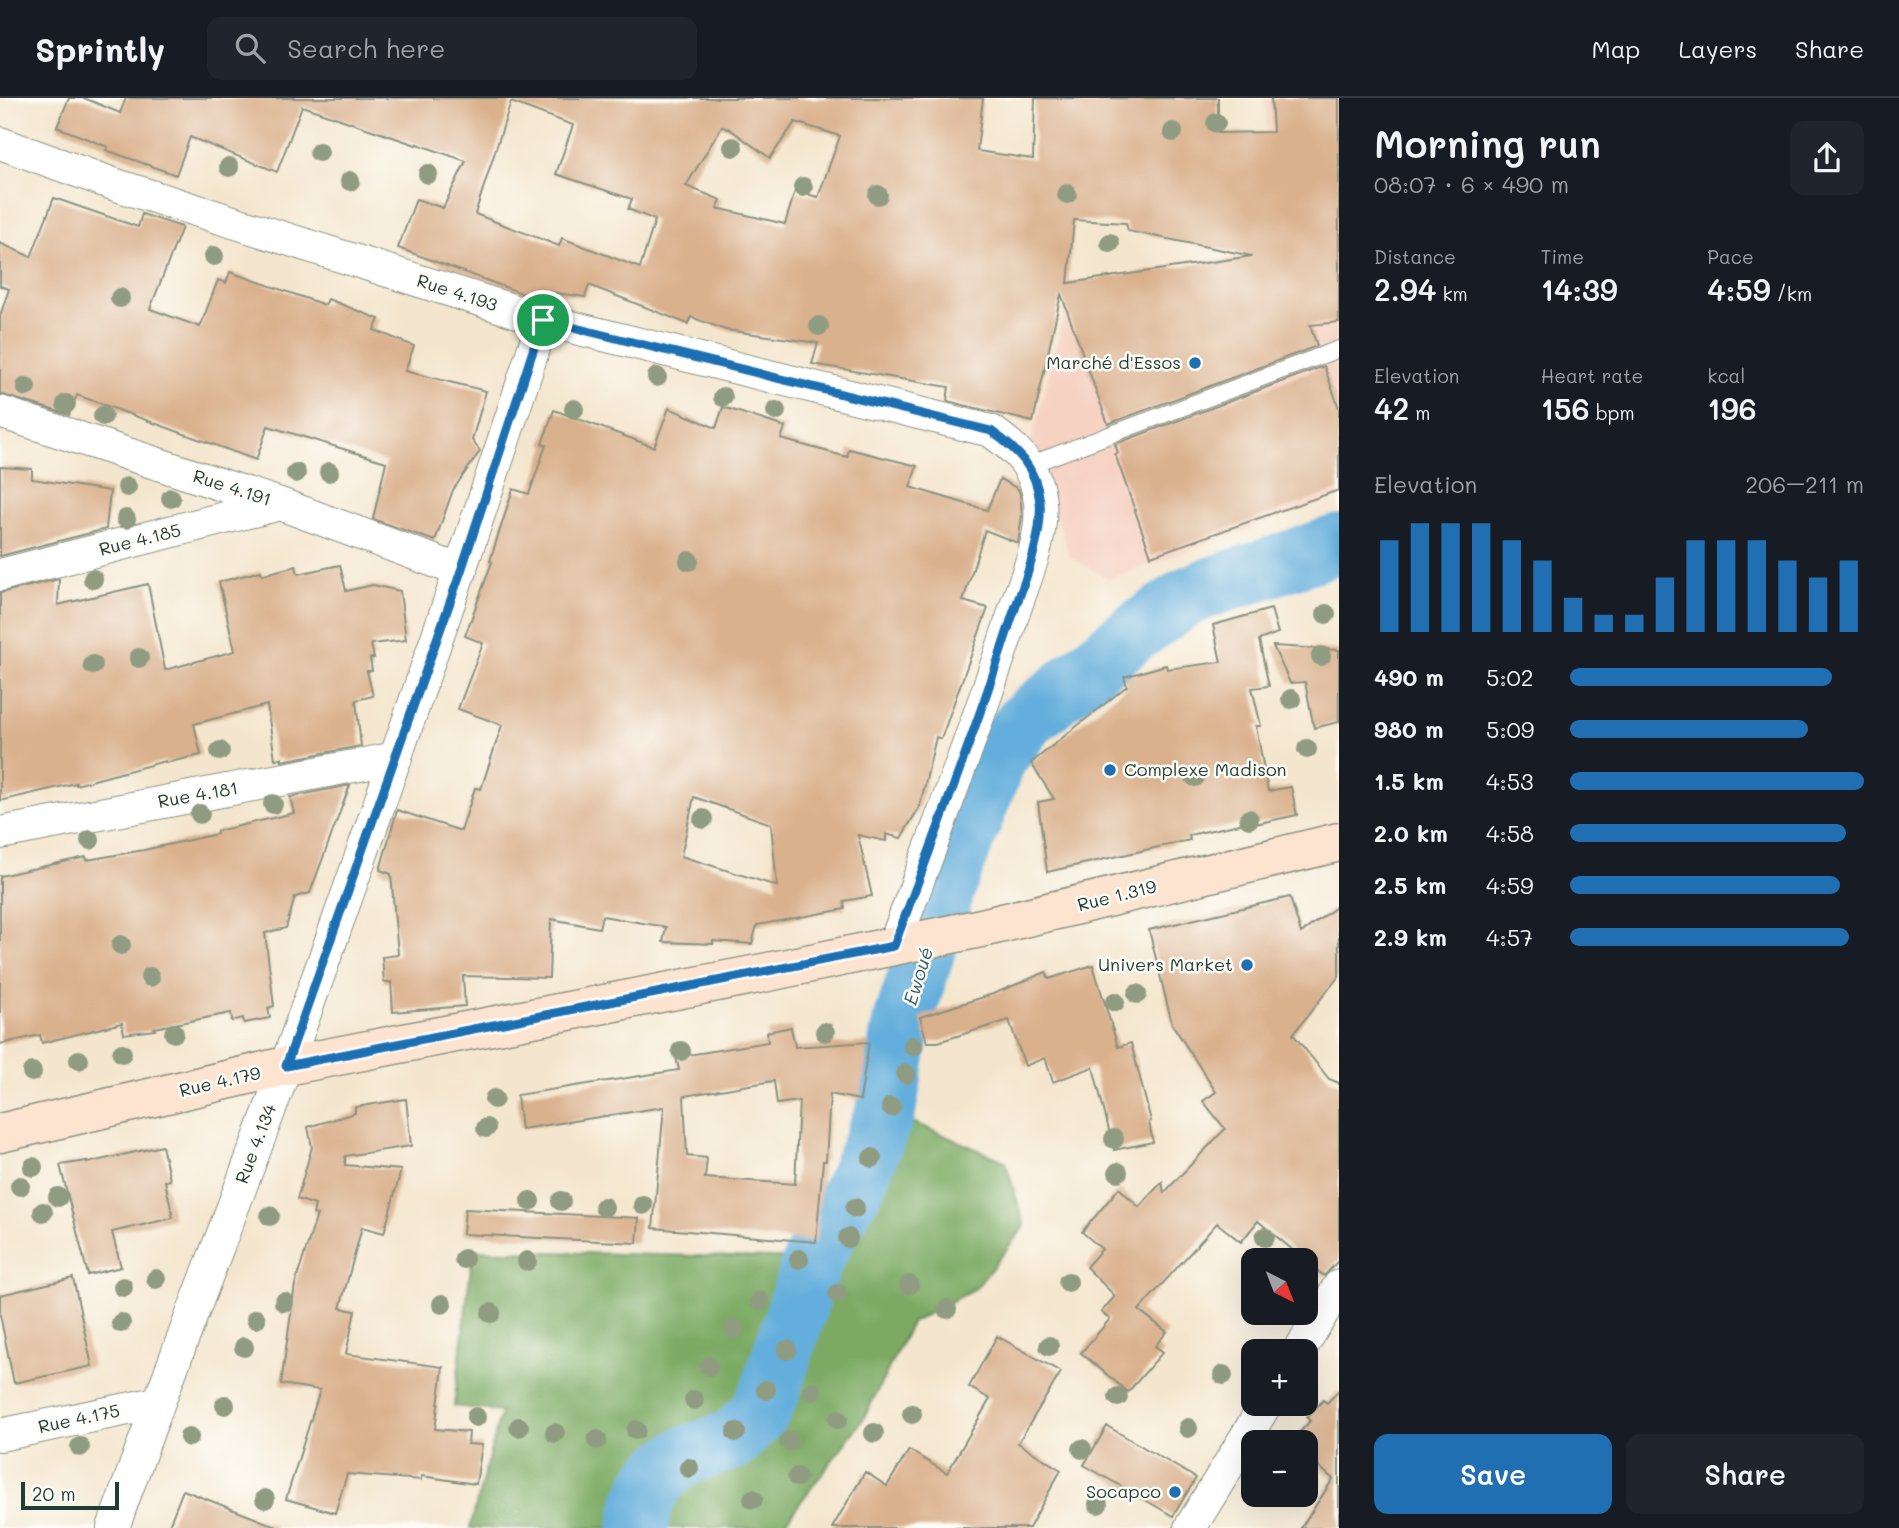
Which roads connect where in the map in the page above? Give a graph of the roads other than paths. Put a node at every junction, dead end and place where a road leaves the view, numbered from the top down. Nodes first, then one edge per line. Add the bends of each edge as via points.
1 (0, 143) edge
2 (543, 320) junction
3 (1339, 349) edge
4 (0, 412) edge
5 (1029, 465) junction
6 (280, 504) junction
7 (461, 571) junction
8 (0, 575) edge
9 (396, 758) junction
10 (0, 833) edge
11 (1339, 842) edge
12 (894, 946) junction
13 (286, 1066) junction
14 (0, 1133) edge
15 (1339, 1286) edge
16 (1306, 1339) edge
17 (157, 1403) junction
18 (1259, 1416) edge
19 (0, 1435) edge
20 (113, 1528) edge
21 (1190, 1528) edge

1 - 2 street, Rue 4.193 via 113,184
2 - 5 street, Rue 4.193 via 991,431
2 - 7 street, Rue 4.134
3 - 5 lane
4 - 6 street, Rue 4.191
5 - 12 street, Rue 4.193 via 1040,502 1036,543 995,672
6 - 7 street, Rue 4.191
6 - 8 street, Rue 4.185
7 - 9 street, Rue 4.134
9 - 10 street, Rue 4.181
9 - 13 street, Rue 4.134
11 - 12 street, Rue 1.319
12 - 13 street, Rue 4.179
13 - 14 street, Rue 4.179
13 - 17 street, Rue 4.134
15 - 16 street
17 - 19 street, Rue 4.175
17 - 20 street, Rue 4.134
18 - 21 street

